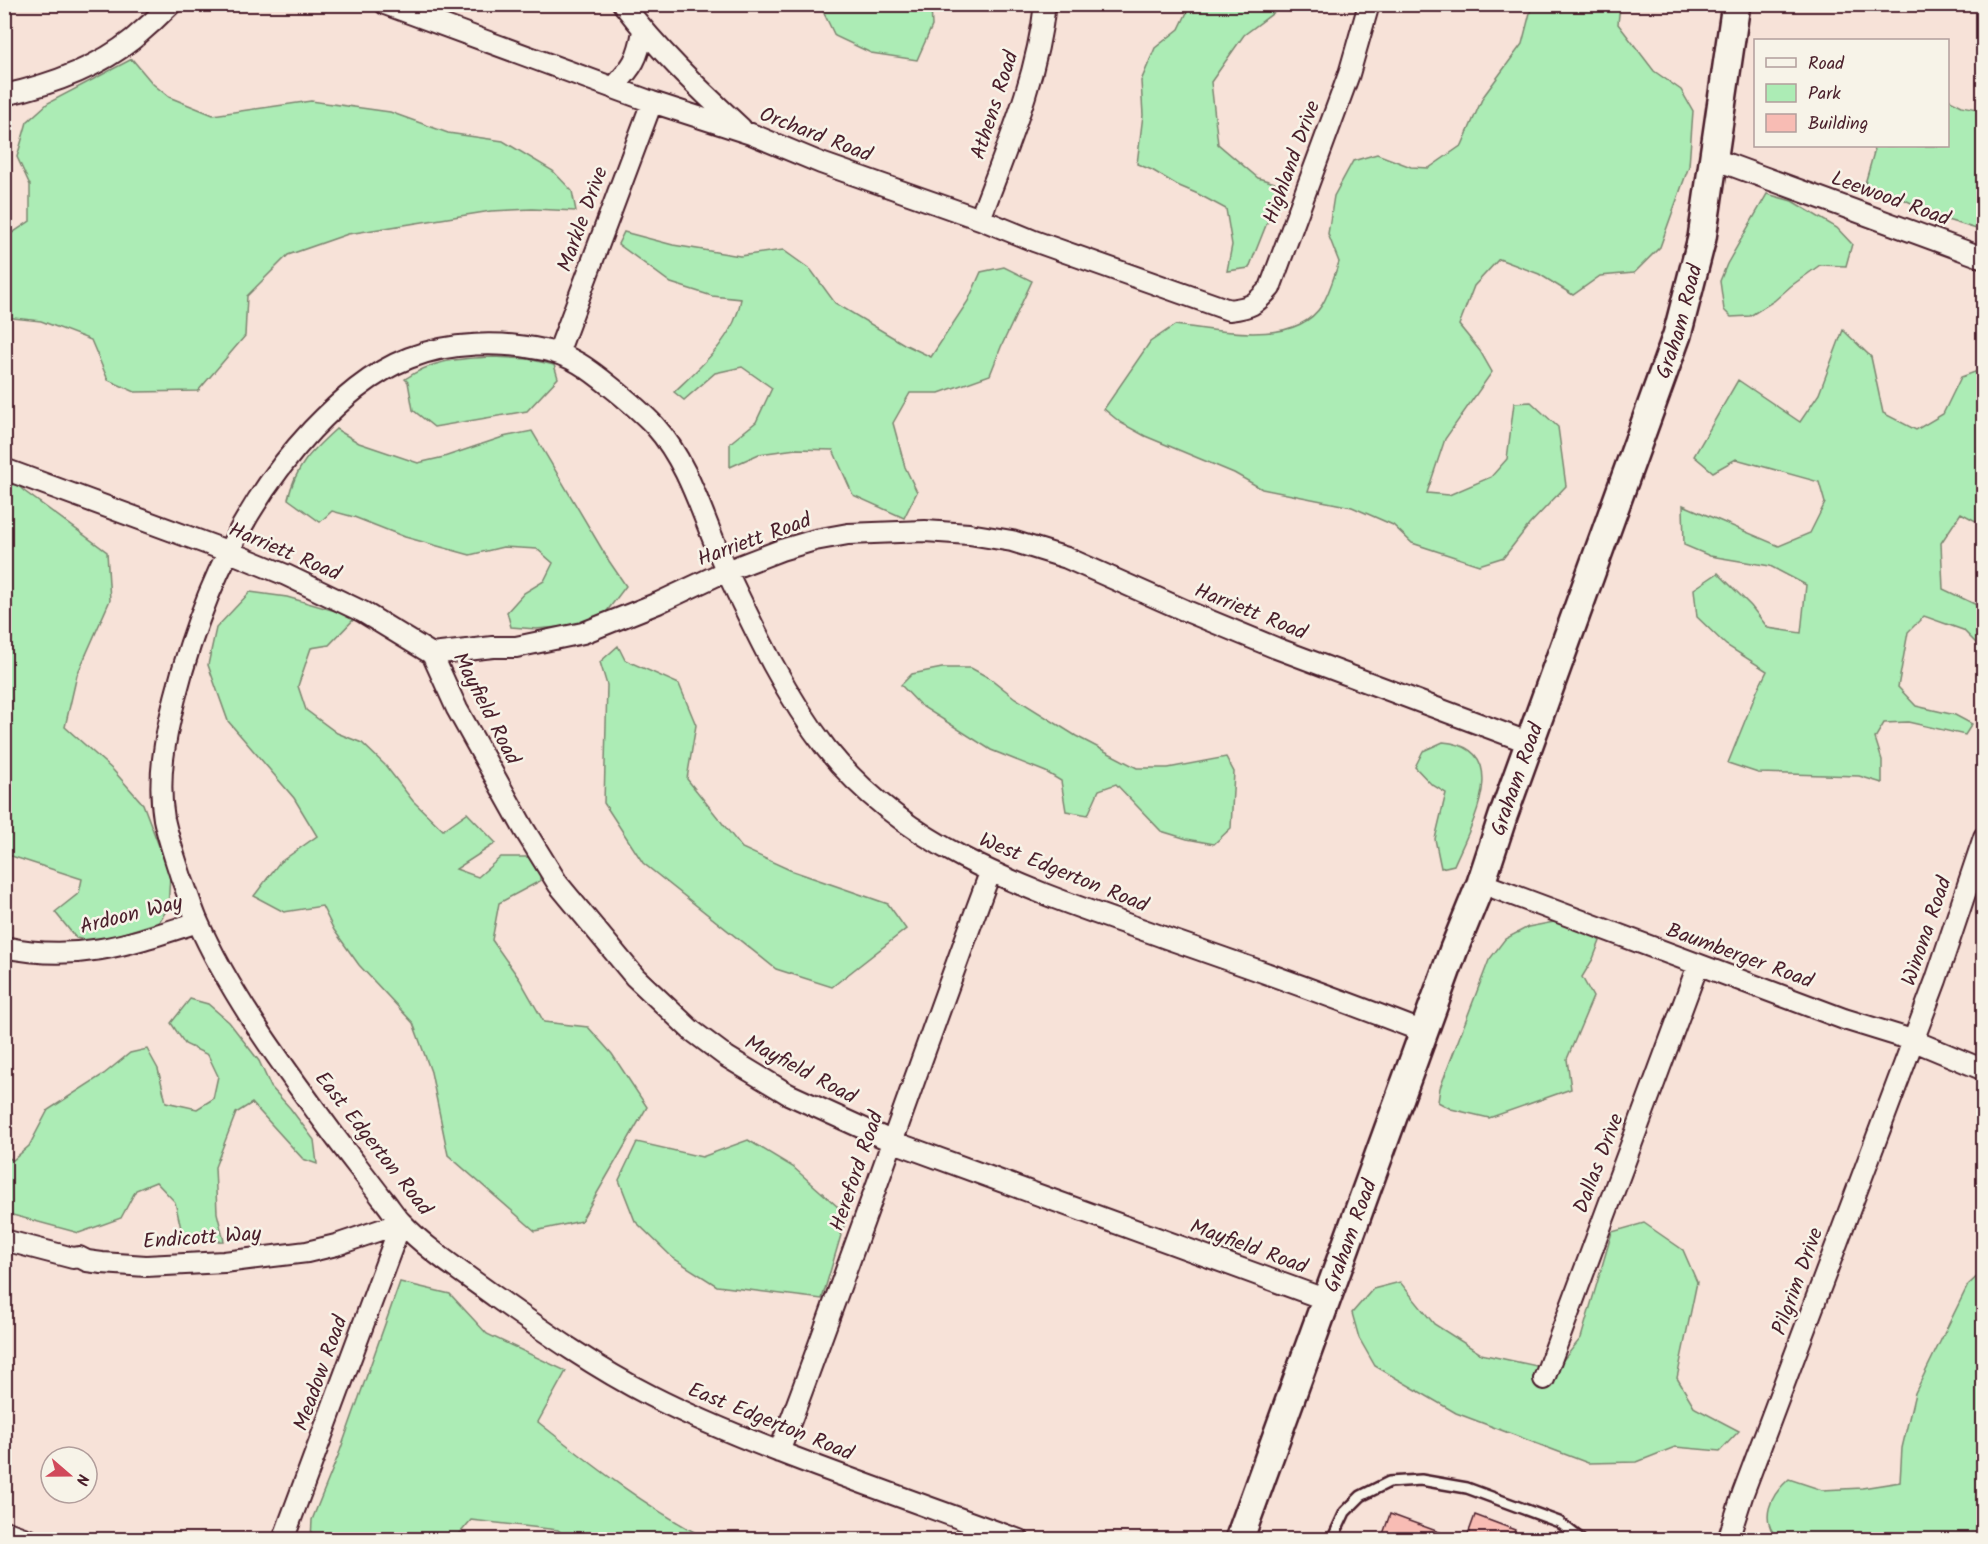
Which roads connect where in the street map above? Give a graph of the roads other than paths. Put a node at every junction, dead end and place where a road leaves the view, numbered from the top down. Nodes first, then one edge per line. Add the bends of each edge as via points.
1 (171, 4) edge
2 (385, 4) edge
3 (623, 4) edge
4 (1045, 4) edge
5 (1369, 4) edge
6 (1736, 4) edge
7 (643, 31) junction
8 (614, 87) junction
9 (4, 95) edge
10 (652, 102) junction
11 (745, 132) junction
12 (1714, 159) junction
13 (980, 219) junction
14 (1983, 258) edge
15 (1229, 310) joint
16 (558, 353) junction
17 (4, 469) edge
18 (227, 551) junction
19 (726, 571) junction
20 (432, 654) junction
21 (1530, 743) junction
22 (1983, 837) edge
23 (990, 873) junction
24 (1481, 883) junction
25 (198, 922) junction
26 (4, 947) edge
27 (1698, 965) junction
28 (1424, 1032) junction
29 (1912, 1040) junction
30 (1983, 1070) edge
31 (891, 1141) junction
32 (401, 1223) junction
33 (4, 1240) edge
34 (1326, 1300) junction
35 (1544, 1379) dead end
36 (779, 1452) junction
37 (4, 1530) edge
38 (29, 1539) edge
39 (283, 1539) edge
40 (1019, 1539) edge
41 (1239, 1539) edge
42 (1332, 1539) edge
43 (1582, 1539) edge
44 (1730, 1539) edge

1 - 9 street via 132,40 100,62 63,79
2 - 8 street, Orchard Road
3 - 7 street
4 - 13 street, Athens Road via 1023,103
5 - 15 street, Highland Drive via 1349,74 1270,288 1249,308
6 - 12 main road, Graham Road
7 - 8 street via 639,54
7 - 11 street
8 - 10 street, Orchard Road
10 - 11 street, Orchard Road
10 - 16 street, Markle Drive
11 - 13 street, Orchard Road via 852,175
12 - 14 street, Leewood Road
12 - 21 main road, Graham Road via 1702,238 1677,335
13 - 15 street, Orchard Road
16 - 18 street, West Edgerton Road via 525,347 464,346 431,350 391,366 334,408 293,450 258,498
16 - 19 street, West Edgerton Road via 587,367 659,431 687,478
17 - 18 street, Harriett Road
18 - 20 street, Harriett Road via 363,612
18 - 25 street, East Edgerton Road via 183,667 163,765 166,827
19 - 20 street, Harriett Road via 583,633 516,647
19 - 21 street, Harriett Road via 815,540 848,534 925,531 1012,541 1067,558 1276,648
19 - 23 street, West Edgerton Road via 771,661 827,749 871,795 918,832
20 - 31 street, Mayfield Road via 457,709 552,875 635,977 727,1058 788,1094
21 - 24 main road, Graham Road
22 - 29 street, Winona Road
23 - 28 street, West Edgerton Road
23 - 31 street, Hereford Road
24 - 27 street, Baumberger Road
24 - 28 main road, Graham Road
25 - 26 street, Ardoon Way via 131,944 82,953
25 - 32 street, East Edgerton Road via 272,1050
27 - 29 street, Baumberger Road
27 - 35 street, Dallas Drive
28 - 34 main road, Graham Road
29 - 30 street, Baumberger Road
29 - 44 street, Pilgrim Drive via 1743,1493
31 - 34 street, Mayfield Road
31 - 36 street, Hereford Road
32 - 33 street, Endicott Way via 307,1252 192,1265 102,1263
32 - 36 street, East Edgerton Road via 451,1264 595,1365 683,1412
32 - 39 street, Meadow Road
34 - 41 main road, Graham Road
36 - 40 street, East Edgerton Road
37 - 38 street
42 - 43 lane via 1345,1512 1361,1496 1389,1482 1421,1480 1467,1488 1559,1522

